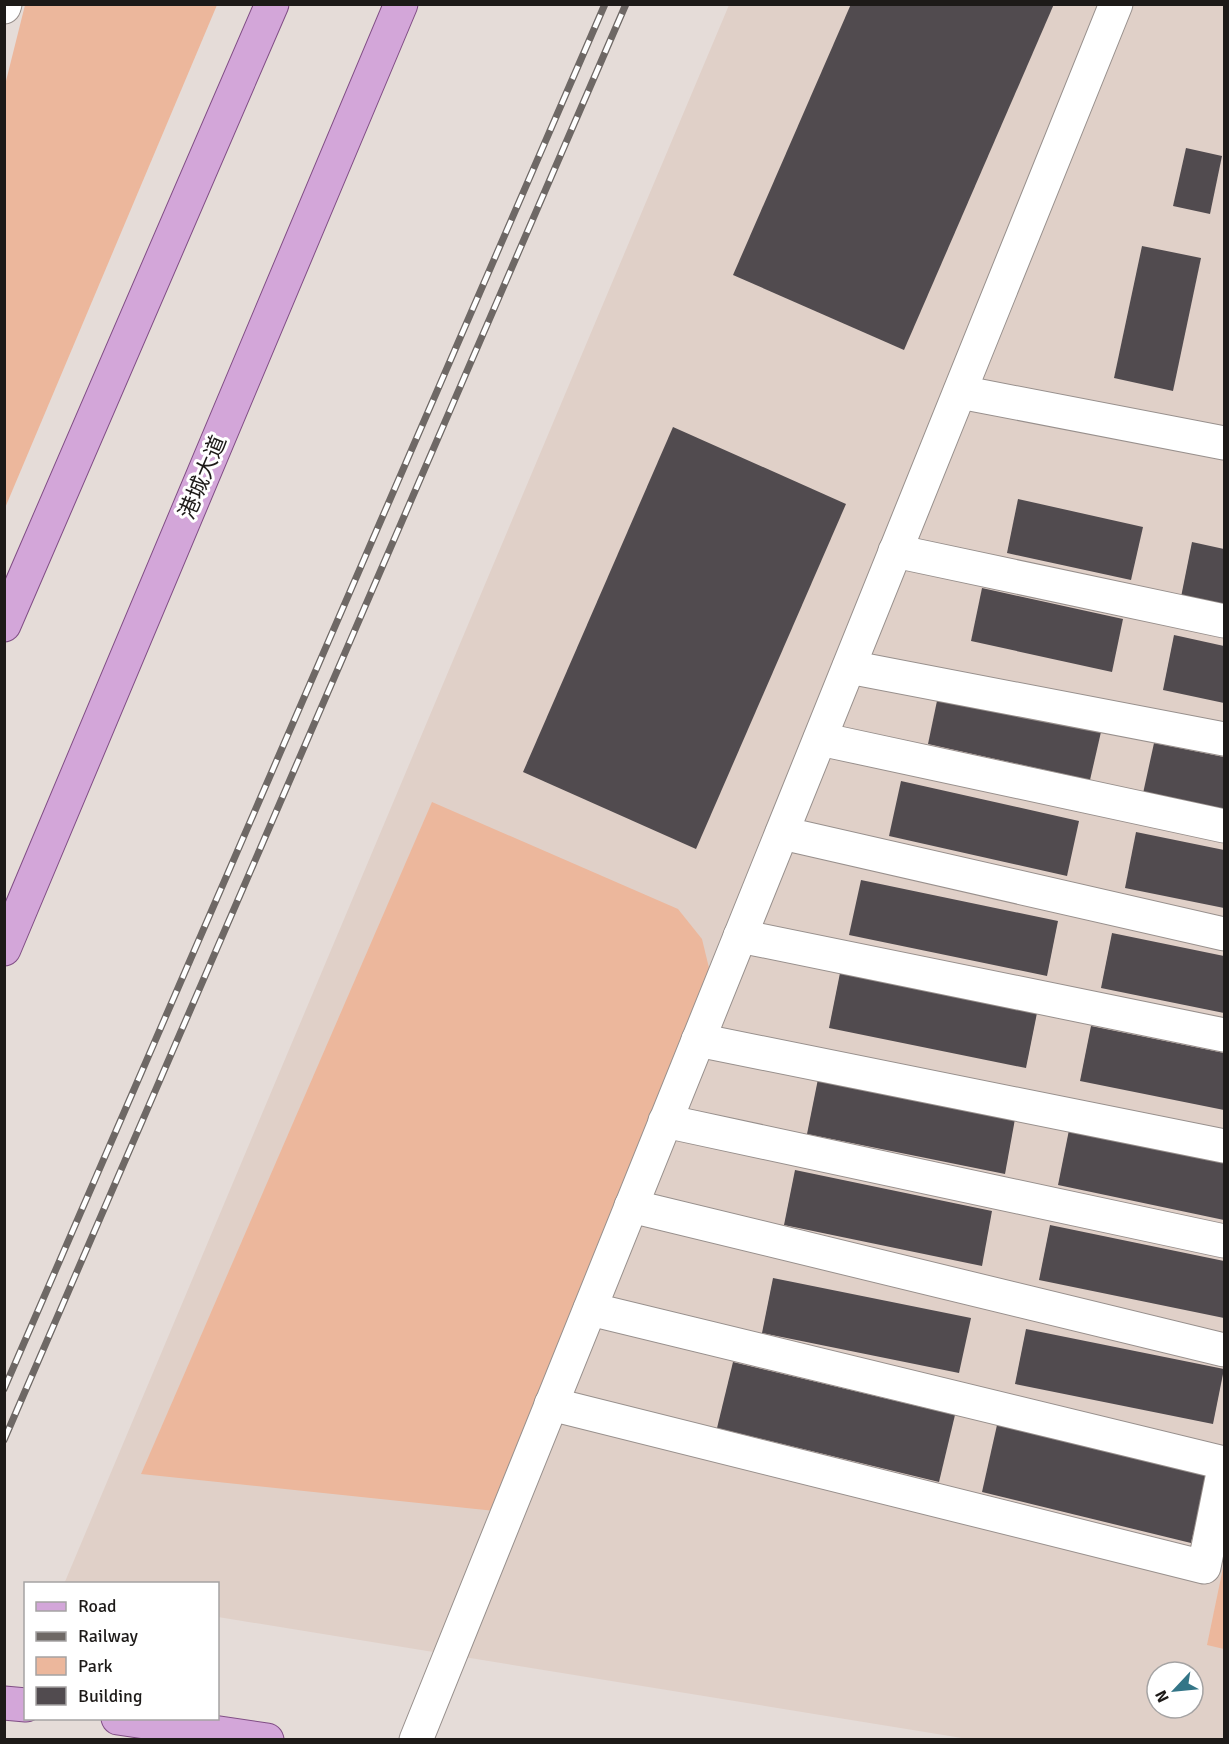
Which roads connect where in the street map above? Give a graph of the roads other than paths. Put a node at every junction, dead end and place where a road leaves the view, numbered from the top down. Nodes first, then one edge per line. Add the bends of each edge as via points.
1 (272, 4) edge
2 (400, 4) edge
3 (1116, 4) edge
4 (960, 392) junction
5 (1224, 443) edge
6 (895, 551) junction
7 (1224, 621) edge
8 (4, 625) edge
9 (849, 667) junction
10 (820, 739) junction
11 (1224, 739) edge
12 (1224, 826) edge
13 (782, 833) junction
14 (1224, 934) edge
15 (740, 936) junction
16 (4, 949) edge
17 (1224, 1035) edge
18 (698, 1040) junction
19 (665, 1121) junction
20 (1224, 1146) edge
21 (631, 1206) junction
22 (1224, 1241) edge
23 (590, 1309) junction
24 (1224, 1350) edge
25 (551, 1404) junction
26 (1224, 1463) edge
27 (1224, 1468) edge
28 (4, 1702) edge
29 (24, 1706) edge
30 (125, 1720) edge
31 (267, 1740) edge
32 (416, 1740) edge

1 - 8 main road
2 - 16 main road, 港城大道
3 - 4 lane
4 - 5 lane
4 - 6 lane
6 - 7 lane
6 - 9 lane
9 - 10 lane
9 - 11 lane
10 - 12 lane
10 - 13 lane
13 - 14 lane
13 - 15 lane
15 - 17 lane
15 - 18 lane
18 - 19 lane
18 - 20 lane
19 - 21 lane
19 - 22 lane
21 - 23 lane
21 - 24 lane
23 - 25 lane
23 - 26 lane
25 - 27 lane via 1204,1567
25 - 32 lane
28 - 29 main road
30 - 31 main road

